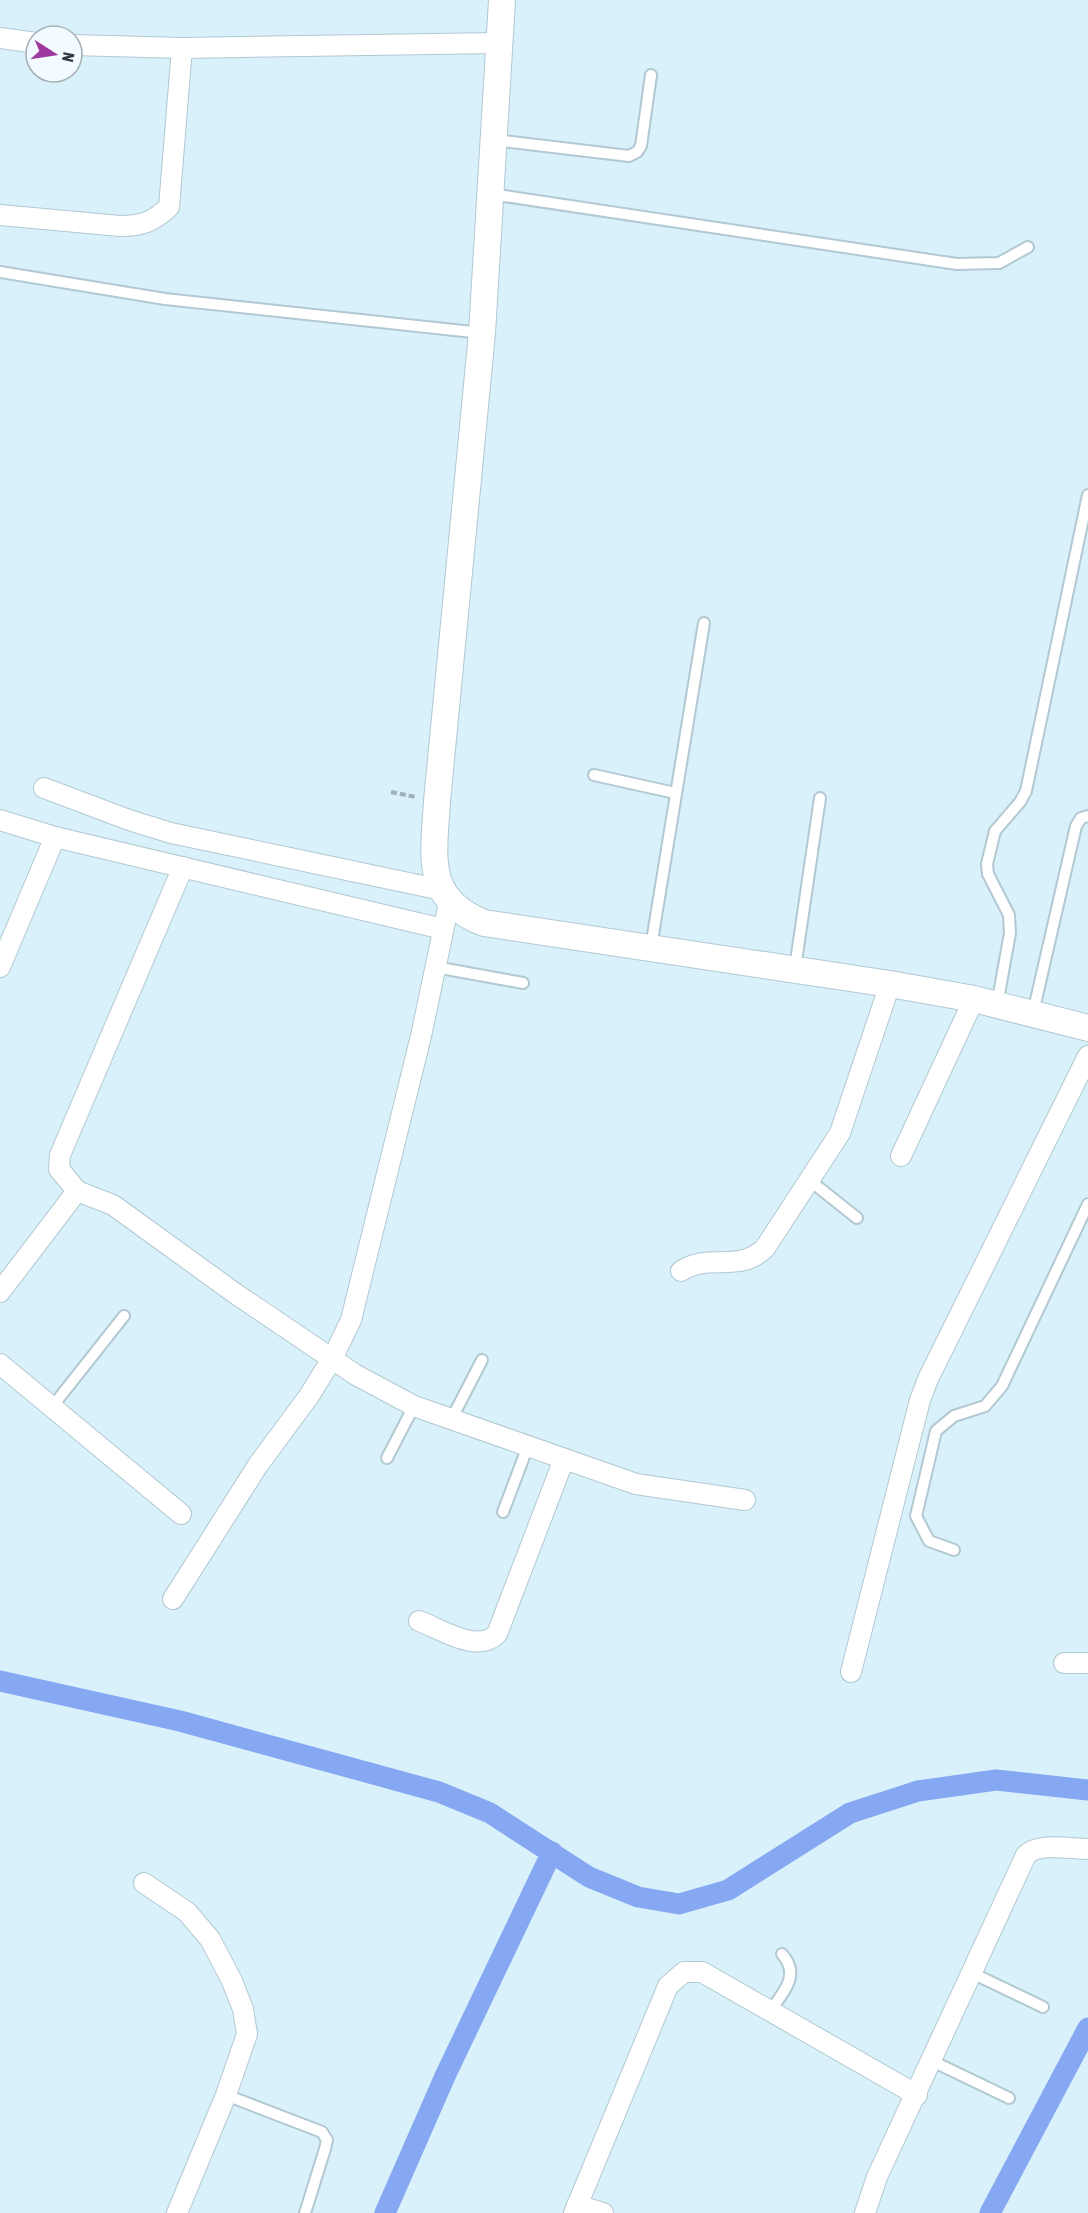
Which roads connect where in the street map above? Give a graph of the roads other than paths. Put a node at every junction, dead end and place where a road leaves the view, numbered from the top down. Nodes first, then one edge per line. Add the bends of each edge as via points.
1 (502, 0) edge
2 (0, 38) edge
3 (24, 41) edge
4 (498, 43) junction
5 (84, 45) edge
6 (182, 48) junction
7 (651, 75) dead end
8 (493, 140) junction
9 (490, 194) junction
10 (0, 214) edge
11 (1028, 247) dead end
12 (0, 272) edge
13 (482, 333) junction
14 (1088, 495) edge
15 (704, 623) dead end
16 (594, 775) dead end
17 (44, 788) dead end
18 (675, 793) junction
19 (820, 798) dead end
20 (1088, 816) edge
21 (0, 820) edge
22 (54, 837) junction
23 (183, 867) junction
24 (446, 897) junction
25 (443, 929) junction
26 (651, 947) junction
27 (0, 967) edge
28 (435, 968) junction
29 (795, 968) junction
30 (523, 983) dead end
31 (890, 984) junction
32 (985, 1002) junction
33 (1033, 1013) junction
34 (1088, 1028) edge
35 (1088, 1056) edge
36 (901, 1156) dead end
37 (808, 1179) junction
38 (77, 1191) junction
39 (1088, 1204) edge
40 (857, 1218) dead end
41 (681, 1271) dead end
42 (0, 1292) edge
43 (124, 1316) dead end
44 (333, 1358) junction
45 (482, 1360) dead end
46 (0, 1364) edge
47 (414, 1406) junction
48 (52, 1407) junction
49 (451, 1420) junction
50 (528, 1446) junction
51 (387, 1458) dead end
52 (564, 1458) junction
53 (745, 1500) dead end
54 (503, 1512) dead end
55 (181, 1514) dead end
56 (954, 1550) dead end
57 (173, 1599) dead end
58 (419, 1621) dead end
59 (1064, 1663) dead end
60 (1088, 1663) edge
61 (850, 1672) dead end
62 (1088, 1849) edge
63 (144, 1882) dead end
64 (782, 1954) dead end
65 (972, 1973) junction
66 (1043, 2007) dead end
67 (770, 2011) junction
68 (932, 2061) junction
69 (226, 2095) junction
70 (917, 2095) junction
71 (1009, 2098) dead end
72 (576, 2209) edge
73 (177, 2213) edge
74 (305, 2213) edge
75 (603, 2213) edge
76 (865, 2213) edge

1 - 4 street
2 - 3 street
4 - 6 street
4 - 8 street
5 - 6 street
6 - 10 street via 169,207 155,220 120,226
7 - 8 lane via 641,146 629,156
8 - 9 street
9 - 11 lane via 957,264 999,262
9 - 13 street
12 - 13 lane via 165,299
13 - 24 street via 437,801 434,855
14 - 32 lane via 1026,791 995,831 987,864 1010,924
15 - 18 lane
16 - 18 lane
17 - 24 street via 171,833
18 - 26 lane
19 - 29 lane
20 - 33 lane via 1076,826
21 - 22 street
22 - 23 street
22 - 27 street
23 - 25 street
23 - 38 street via 60,1155 59,1169
24 - 25 street
24 - 26 street via 463,915 484,923
25 - 28 street
26 - 29 street
28 - 30 lane
28 - 44 street via 369,1256 351,1320
29 - 31 street
31 - 32 street
31 - 37 street via 840,1133
32 - 33 street
32 - 36 street
33 - 34 street
35 - 61 street via 928,1379
37 - 40 lane
37 - 41 street via 758,1255 736,1262 693,1263
38 - 42 street
38 - 44 street via 113,1205
39 - 56 lane via 1002,1386 985,1406 954,1416 936,1431 916,1516 929,1541
43 - 48 lane
44 - 47 street
44 - 57 street via 258,1465
45 - 49 lane
46 - 48 street
47 - 49 street
47 - 51 lane
48 - 55 street
49 - 50 street
50 - 52 street
50 - 54 lane
52 - 53 street via 636,1484
52 - 58 street via 490,1641 477,1643
59 - 60 street
62 - 65 street via 1042,1848 1026,1855
63 - 69 street via 187,1912 210,1939 243,2009 247,2034
64 - 67 lane via 788,1960 791,1977 789,1986
65 - 66 lane
65 - 68 street
67 - 70 street
67 - 72 street via 702,1972 684,1972 668,1986
68 - 70 street
68 - 71 lane
69 - 73 street
69 - 74 lane via 322,2132 327,2139
70 - 76 street via 877,2177
72 - 75 street

